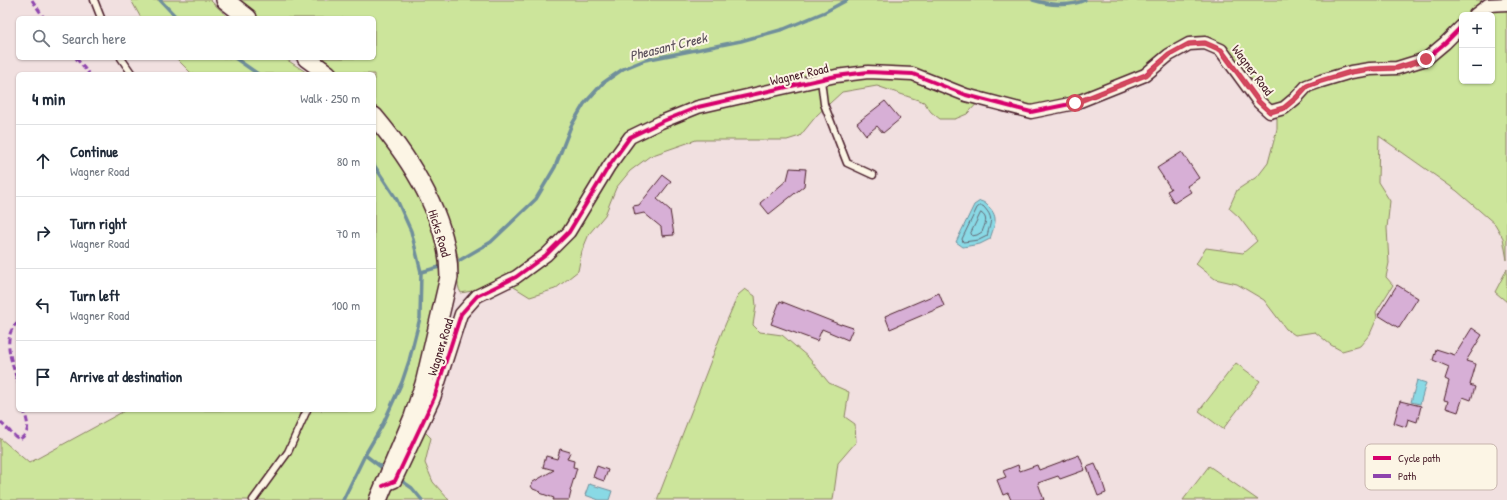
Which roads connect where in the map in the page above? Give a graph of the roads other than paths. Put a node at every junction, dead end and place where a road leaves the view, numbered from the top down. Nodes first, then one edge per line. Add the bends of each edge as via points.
1 (94, 0) edge
2 (225, 0) edge
3 (1507, 4) edge
4 (1478, 12) edge
5 (100, 16) edge
6 (245, 16) edge
7 (1459, 29) edge
8 (122, 60) edge
9 (309, 60) edge
10 (131, 72) edge
11 (325, 72) edge
12 (821, 80) junction
13 (376, 119) edge
14 (873, 175) dead end
15 (306, 412) edge
16 (381, 493) edge
17 (253, 500) edge

1 - 5 lane
2 - 6 street
3 - 4 street via 1488,5
7 - 12 street, Wagner Road via 1426,59 1397,68 1351,72 1321,81 1307,86 1284,108 1270,112 1259,102 1221,50 1205,43 1189,44 1169,55 1146,75 1075,103 1031,112 966,95 912,74 868,72
8 - 10 lane
9 - 11 street
12 - 14 lane via 824,104 847,163
12 - 16 street, Wagner Road via 698,108 630,137 609,166 569,232 546,255 516,277 477,296 460,314 434,398 395,481
13 - 16 street, Hicks Road via 400,149 424,188 441,230 449,262 449,277 424,384
15 - 17 lane via 288,452

